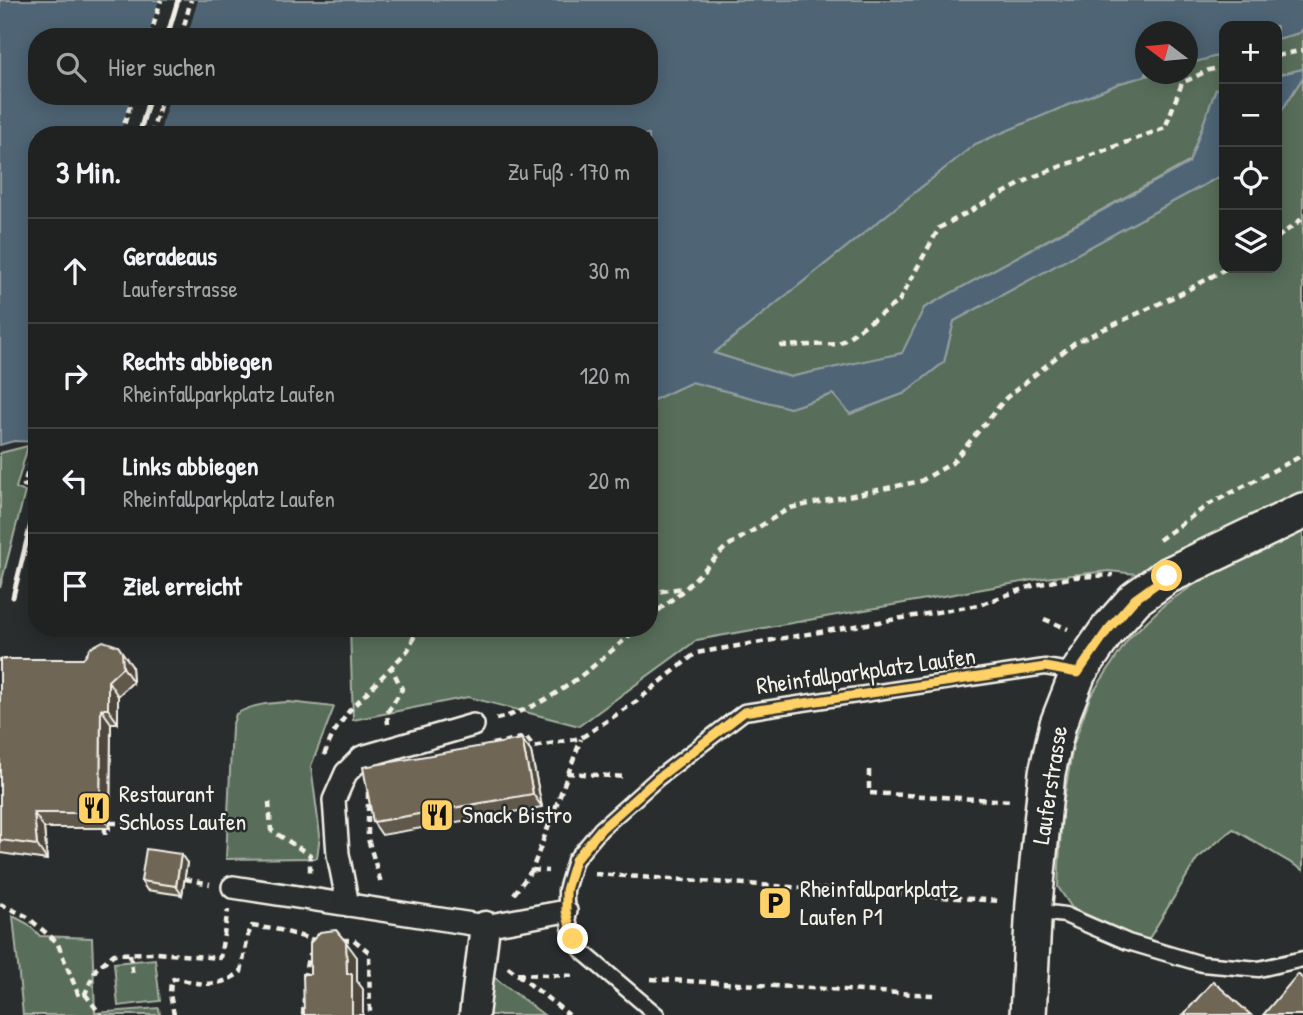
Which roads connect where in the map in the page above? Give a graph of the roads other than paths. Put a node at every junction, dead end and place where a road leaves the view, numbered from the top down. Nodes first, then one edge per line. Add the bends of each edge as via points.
1 (1303, 511) edge
2 (1078, 673) junction
3 (473, 725) dead end
4 (227, 891) road end
5 (348, 905) junction
6 (1034, 907) junction
7 (566, 911) junction
8 (484, 936) junction
9 (1303, 960) edge
10 (474, 1015) edge
11 (657, 1015) edge
12 (1028, 1015) edge

1 - 2 street, Lauferstrasse via 1167,576 1135,599
2 - 6 street, Lauferstrasse via 1058,724 1047,773
2 - 7 lane, Rheinfallparkplatz Laufen via 1045,667 744,712 601,829 575,860 566,890
3 - 5 street via 362,757 346,774 334,800
4 - 5 street
5 - 8 street
6 - 9 lane via 1202,964 1259,969
6 - 12 street, Lauferstrasse
7 - 8 street
7 - 11 lane, Rheinfallparkplatz Laufen via 573,939 583,953
8 - 10 street

